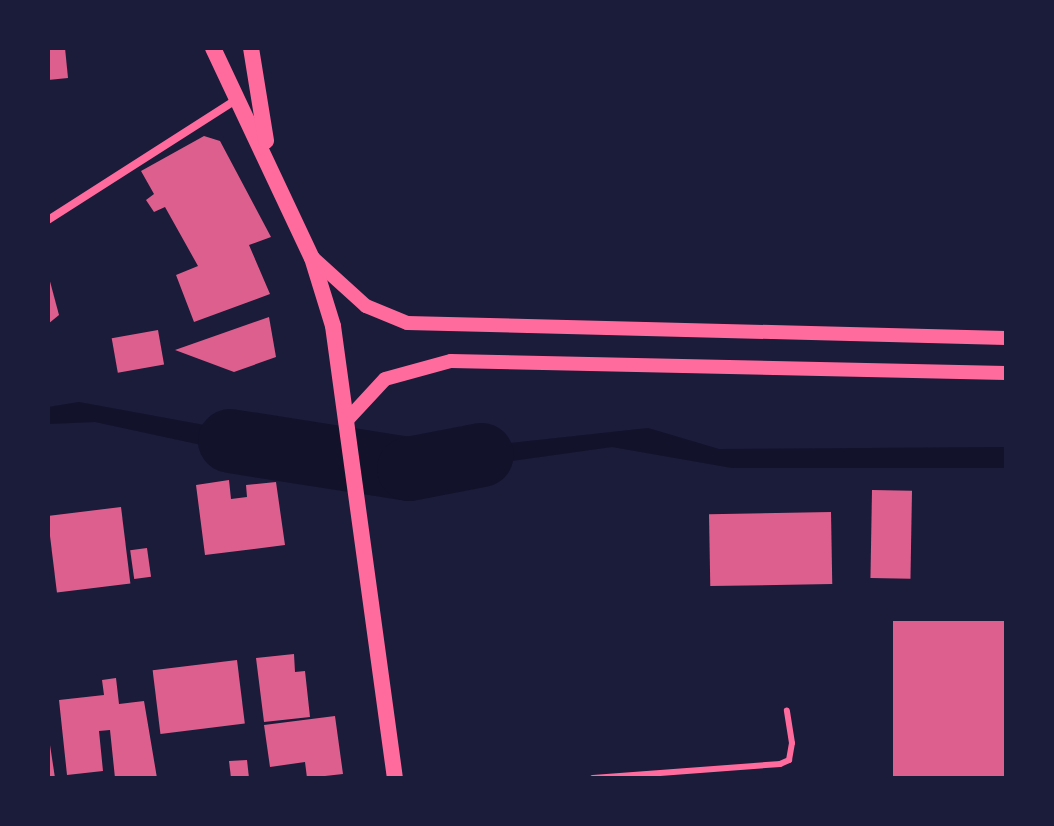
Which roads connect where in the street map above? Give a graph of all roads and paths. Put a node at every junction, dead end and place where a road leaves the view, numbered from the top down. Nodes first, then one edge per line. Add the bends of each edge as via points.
1 (213, 48) edge
2 (251, 48) edge
3 (237, 99) junction
4 (272, 170) junction
5 (48, 220) edge
6 (312, 258) junction
7 (1006, 338) edge
8 (1006, 373) edge
9 (350, 427) junction
10 (787, 710) dead end
11 (395, 778) edge
12 (593, 778) edge

1 - 3 main road
2 - 4 main road
3 - 4 main road
3 - 5 street
4 - 6 main road
6 - 7 street via 366,306 407,323
6 - 9 main road
8 - 9 street via 451,361 385,379
9 - 11 main road
10 - 12 lane via 792,743 789,760 780,764

